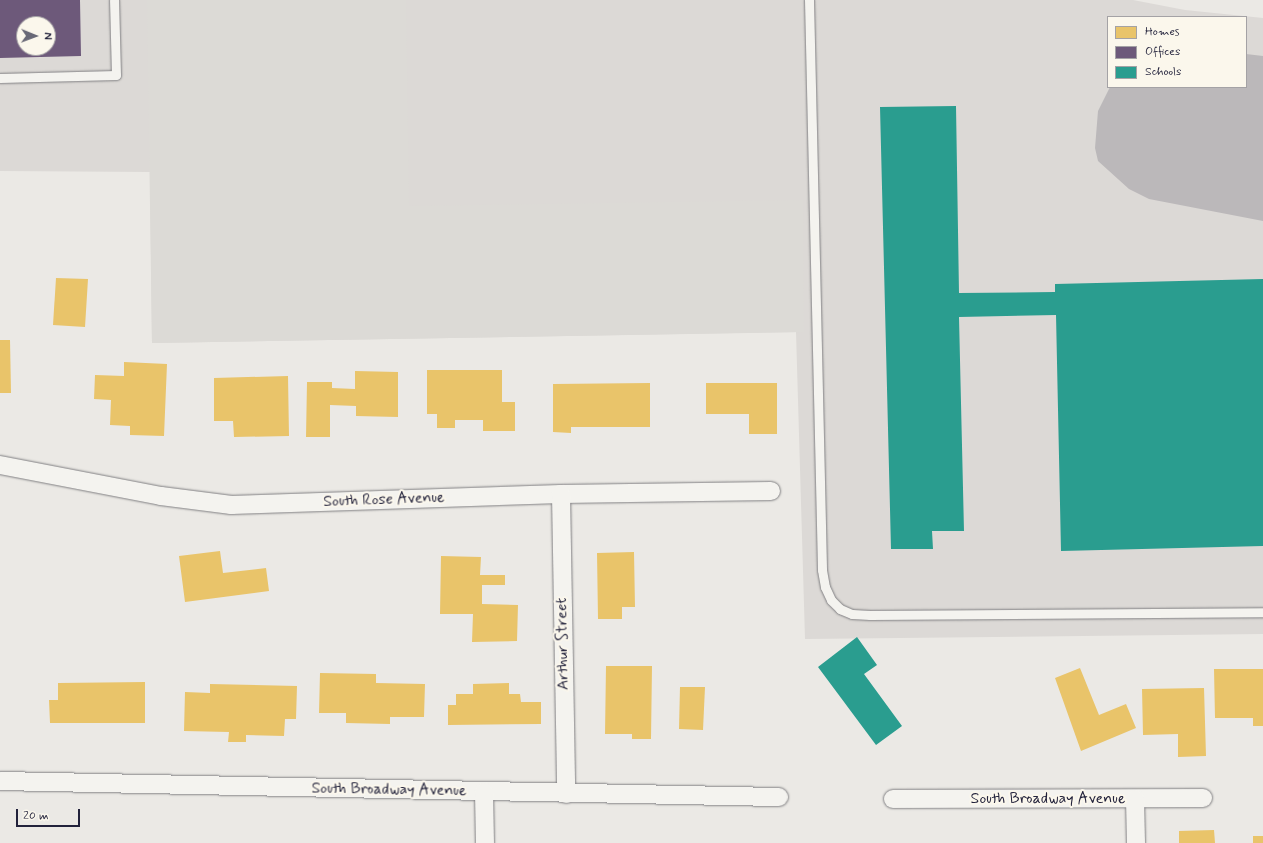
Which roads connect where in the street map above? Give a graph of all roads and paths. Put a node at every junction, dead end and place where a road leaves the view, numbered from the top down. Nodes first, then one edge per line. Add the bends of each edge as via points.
1 (114, 0) edge
2 (809, 0) edge
3 (0, 78) edge
4 (0, 465) edge
5 (771, 491) dead end
6 (561, 494) junction
7 (1263, 612) edge
8 (0, 781) edge
9 (484, 792) junction
10 (566, 794) junction
11 (779, 797) dead end
12 (1203, 798) dead end
13 (893, 799) dead end
14 (1135, 799) junction
15 (485, 843) edge
16 (1136, 843) edge

1 - 3 lane via 116,75
2 - 7 lane via 822,570 825,587 831,600 840,609 852,614 870,616
4 - 6 street, South Rose Avenue via 161,496 231,505
5 - 6 street, South Rose Avenue
6 - 10 street, Arthur Street
8 - 9 street, South Broadway Avenue
9 - 10 street, South Broadway Avenue
9 - 15 street
10 - 11 street, South Broadway Avenue
12 - 14 street, South Broadway Avenue
13 - 14 street, South Broadway Avenue
14 - 16 street

